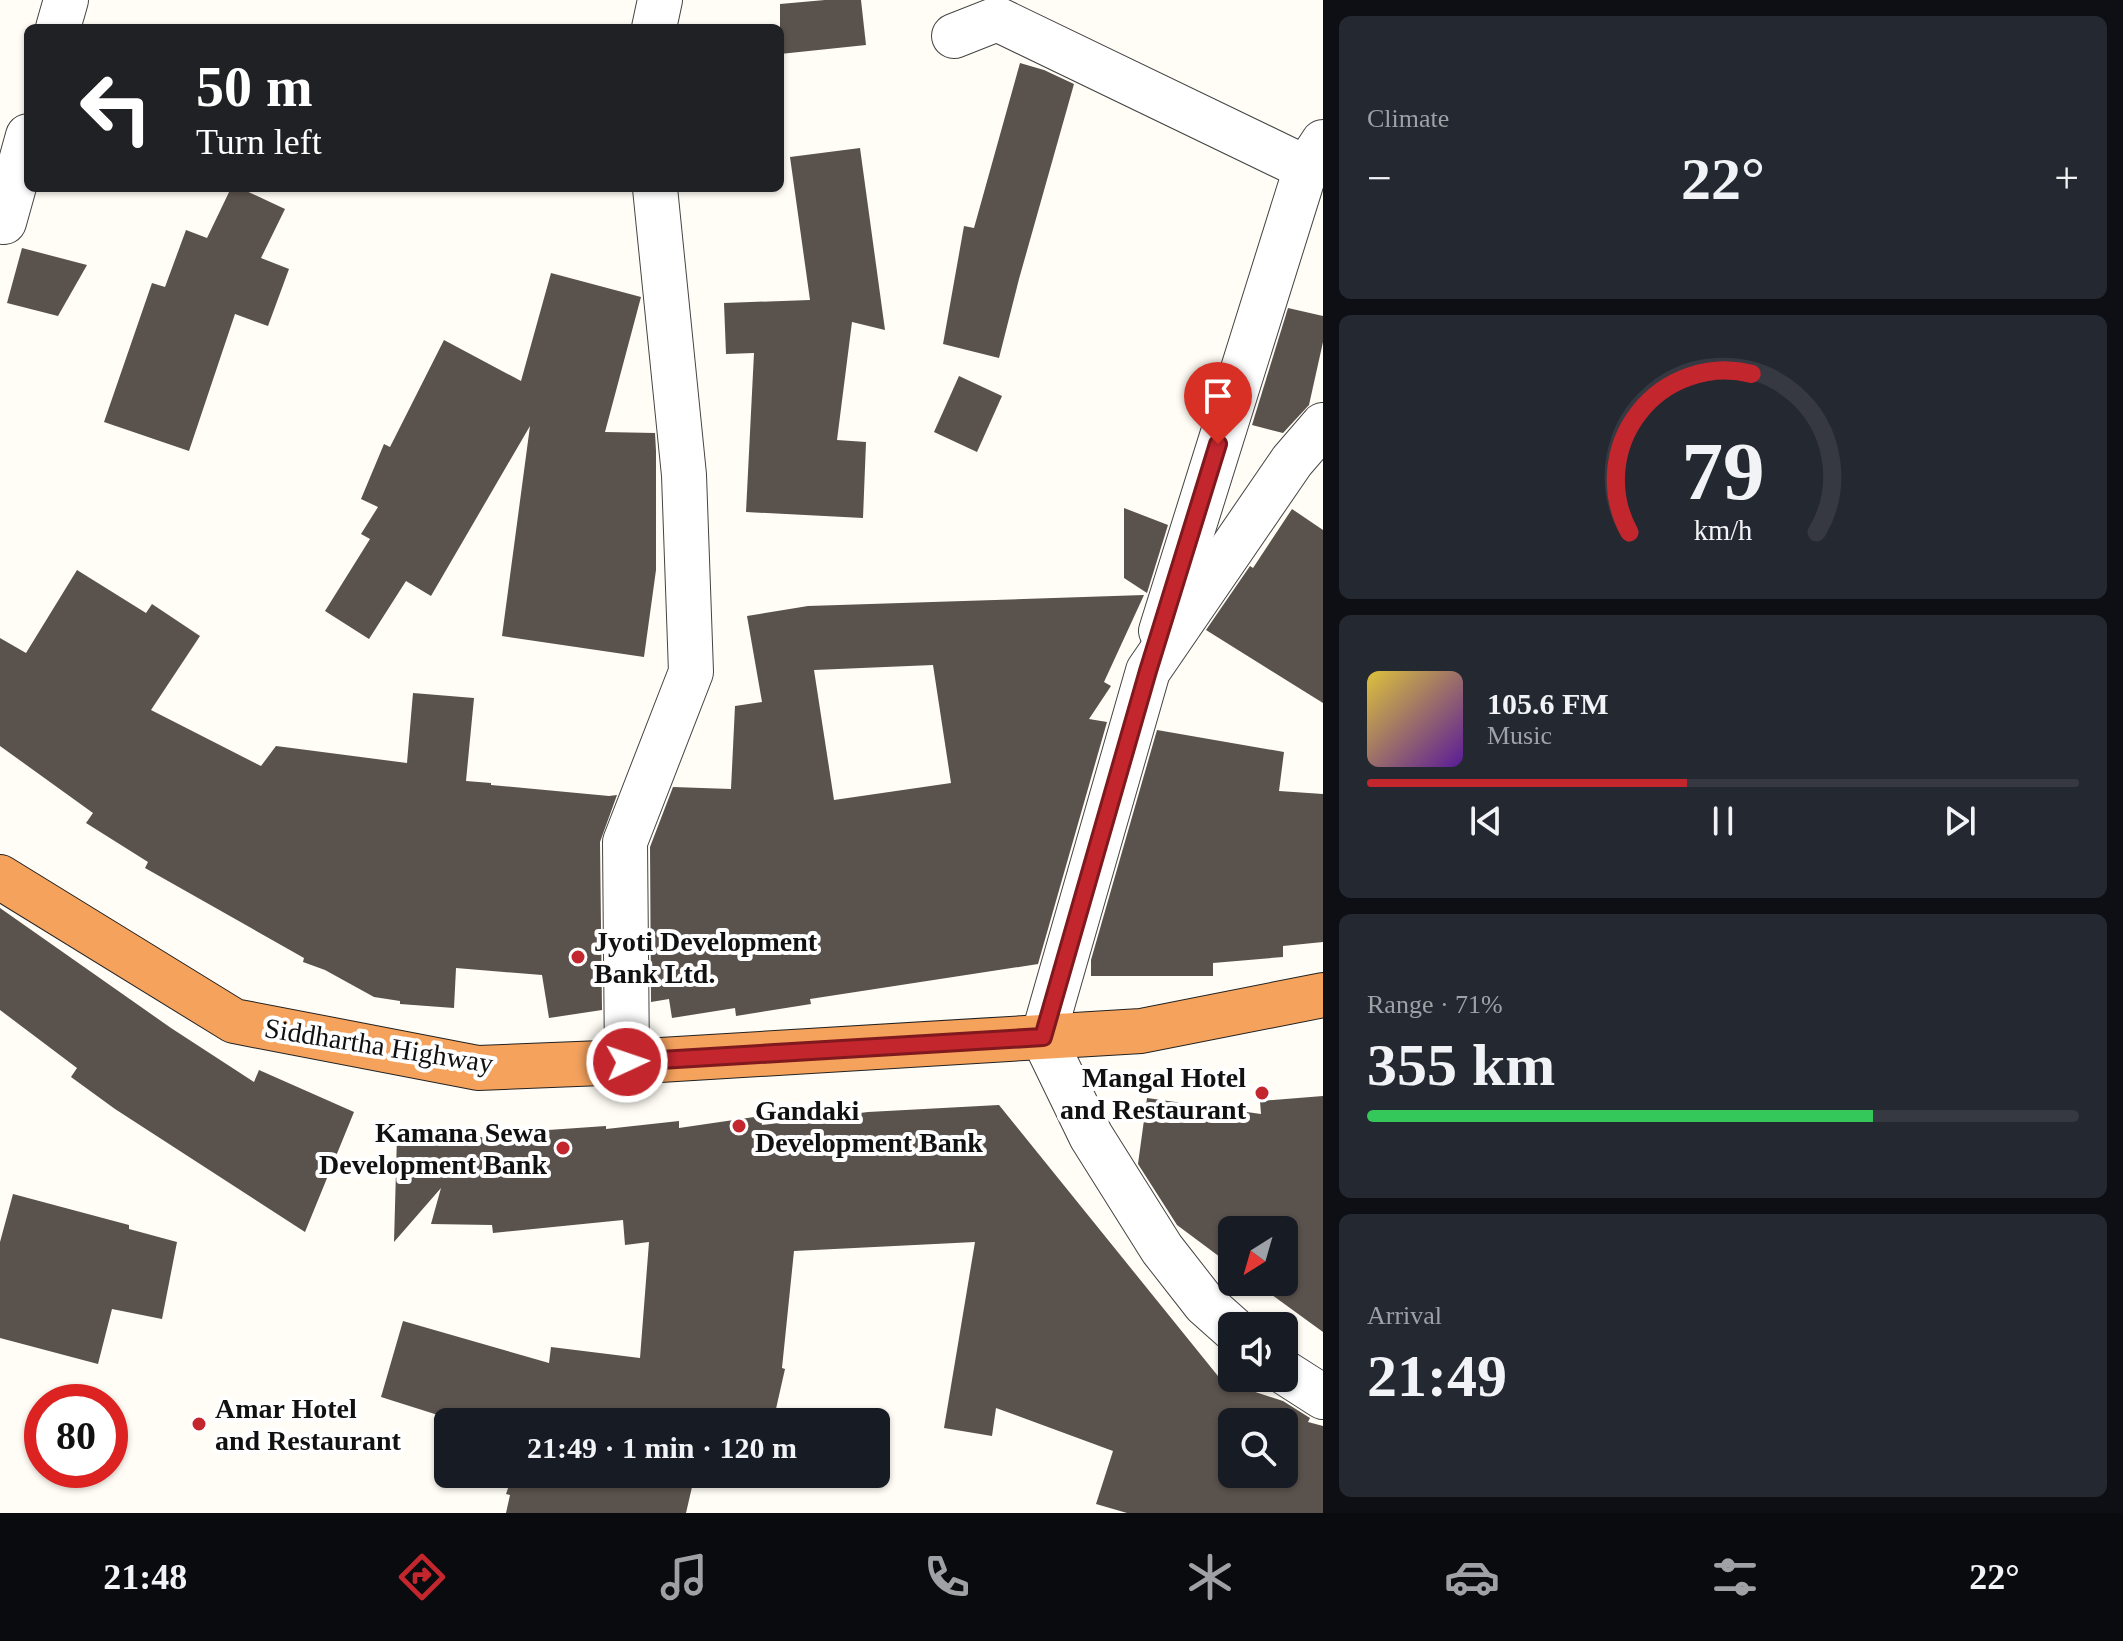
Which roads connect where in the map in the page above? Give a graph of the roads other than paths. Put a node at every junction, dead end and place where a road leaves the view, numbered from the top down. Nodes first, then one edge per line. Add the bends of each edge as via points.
1 (66, 0) edge
2 (660, 0) edge
3 (59, 24) edge
4 (655, 24) edge
5 (954, 36) dead end
6 (24, 150) edge
7 (1314, 155) edge
8 (655, 192) edge
9 (4, 222) dead end
10 (1323, 425) edge
11 (1148, 671) junction
12 (0, 877) edge
13 (1323, 995) edge
14 (1043, 1037) junction
15 (627, 1062) junction
16 (1218, 1316) edge
17 (1298, 1381) edge
18 (1323, 1397) edge

1 - 3 street
2 - 4 street
5 - 7 street via 997,19
6 - 9 street
7 - 11 street
8 - 15 street via 684,475 691,672 625,842
10 - 11 street via 1292,461
11 - 14 street
12 - 15 highway, Siddhartha Highway via 234,1021 478,1068
13 - 14 highway, Siddhartha Highway via 1141,1031
14 - 15 highway, Siddhartha Highway
14 - 16 street via 1091,1136 1162,1249
17 - 18 street

